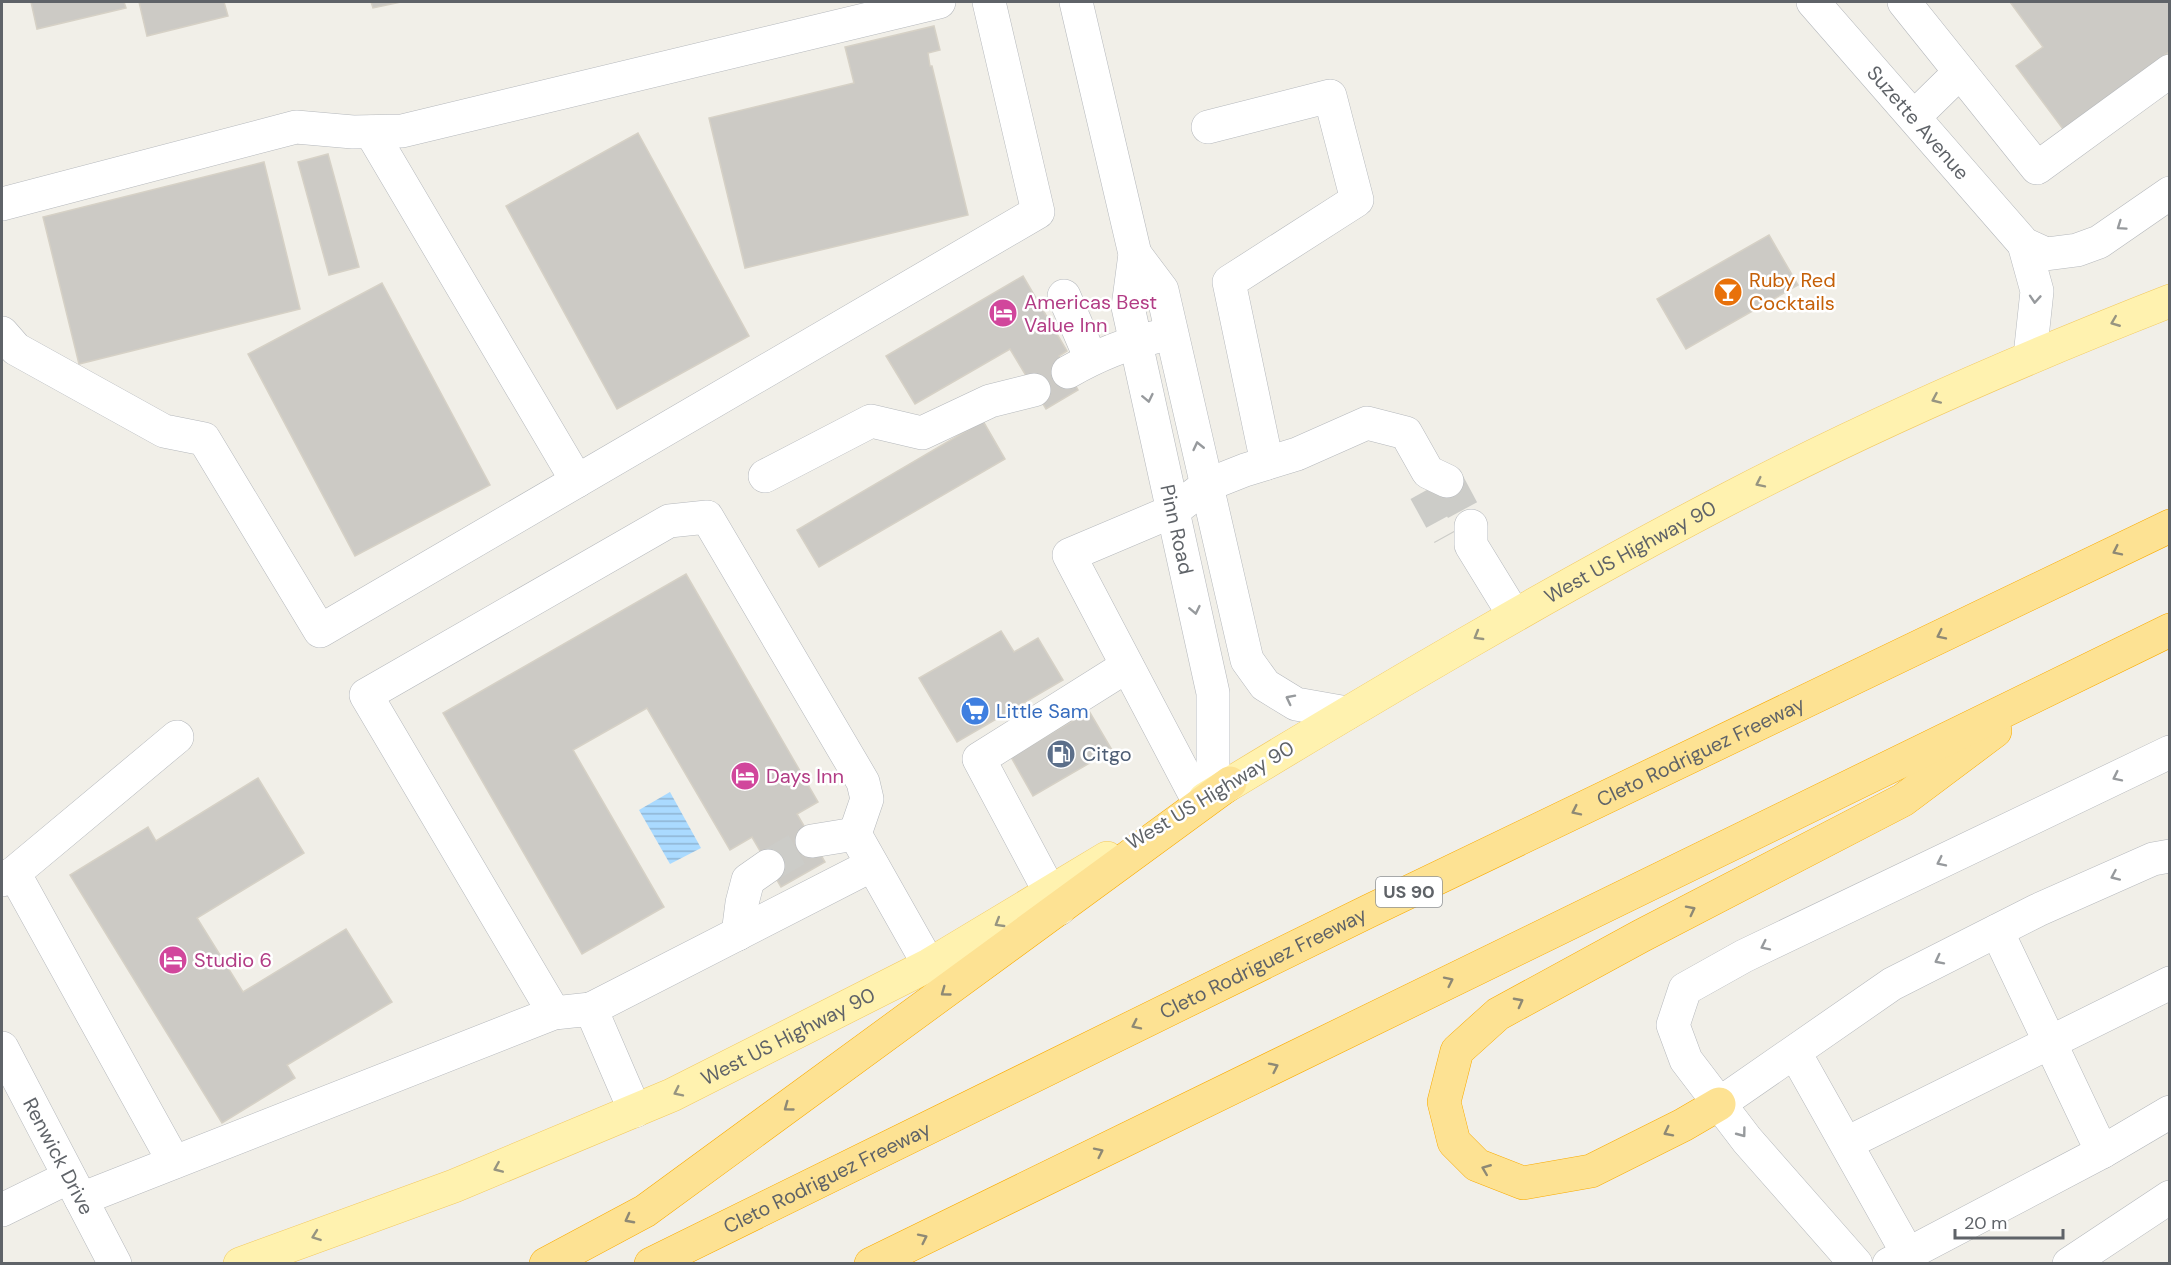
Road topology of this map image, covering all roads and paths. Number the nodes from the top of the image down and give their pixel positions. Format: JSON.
{"nodes":[{"id":1,"x":939,"y":2,"type":"edge"},
{"id":2,"x":989,"y":2,"type":"edge"},
{"id":3,"x":1076,"y":2,"type":"edge"},
{"id":4,"x":1814,"y":2,"type":"edge"},
{"id":5,"x":1904,"y":2,"type":"edge"},
{"id":6,"x":2169,"y":71,"type":"edge"},
{"id":7,"x":1960,"y":72,"type":"junction"},
{"id":8,"x":1914,"y":117,"type":"junction"},
{"id":9,"x":1208,"y":127,"type":"dead end"},
{"id":10,"x":371,"y":132,"type":"junction"},
{"id":11,"x":2169,"y":193,"type":"edge"},
{"id":12,"x":2,"y":204,"type":"edge"},
{"id":13,"x":2024,"y":244,"type":"junction"},
{"id":14,"x":1135,"y":254,"type":"junction"},
{"id":15,"x":1064,"y":296,"type":"dead end"},
{"id":16,"x":2169,"y":301,"type":"edge"},
{"id":17,"x":2,"y":333,"type":"edge"},
{"id":18,"x":1172,"y":333,"type":"junction"},
{"id":19,"x":1136,"y":341,"type":"junction"},
{"id":20,"x":2030,"y":356,"type":"junction"},
{"id":21,"x":1034,"y":390,"type":"dead end"},
{"id":22,"x":1268,"y":463,"type":"junction"},
{"id":23,"x":765,"y":476,"type":"dead end"},
{"id":24,"x":577,"y":481,"type":"junction"},
{"id":25,"x":1433,"y":481,"type":"tunnel mouth"},
{"id":26,"x":1207,"y":485,"type":"junction"},
{"id":27,"x":1173,"y":511,"type":"junction"},
{"id":28,"x":2169,"y":526,"type":"edge"},
{"id":29,"x":1464,"y":536,"type":"tunnel mouth"},
{"id":30,"x":1514,"y":615,"type":"junction"},
{"id":31,"x":2169,"y":630,"type":"edge"},
{"id":32,"x":1127,"y":666,"type":"junction"},
{"id":33,"x":2058,"y":684,"type":"junction"},
{"id":34,"x":1347,"y":713,"type":"junction"},
{"id":35,"x":177,"y":737,"type":"dead end"},
{"id":36,"x":2169,"y":752,"type":"edge"},
{"id":37,"x":1230,"y":783,"type":"junction"},
{"id":38,"x":1199,"y":802,"type":"junction"},
{"id":39,"x":855,"y":834,"type":"junction"},
{"id":40,"x":812,"y":841,"type":"tunnel mouth"},
{"id":41,"x":2169,"y":856,"type":"edge"},
{"id":42,"x":873,"y":865,"type":"junction"},
{"id":43,"x":768,"y":866,"type":"tunnel mouth"},
{"id":44,"x":8,"y":877,"type":"edge"},
{"id":45,"x":1054,"y":901,"type":"junction"},
{"id":46,"x":1997,"y":931,"type":"junction"},
{"id":47,"x":738,"y":934,"type":"junction"},
{"id":48,"x":929,"y":965,"type":"junction"},
{"id":49,"x":2169,"y":983,"type":"edge"},
{"id":50,"x":591,"y":1009,"type":"junction"},
{"id":51,"x":554,"y":1013,"type":"junction"},
{"id":52,"x":2050,"y":1043,"type":"junction"},
{"id":53,"x":2,"y":1048,"type":"edge"},
{"id":54,"x":1794,"y":1053,"type":"junction"},
{"id":55,"x":1719,"y":1104,"type":"junction"},
{"id":56,"x":635,"y":1111,"type":"junction"},
{"id":57,"x":2169,"y":1112,"type":"edge"},
{"id":58,"x":1847,"y":1143,"type":"junction"},
{"id":59,"x":2102,"y":1152,"type":"junction"},
{"id":60,"x":174,"y":1162,"type":"junction"},
{"id":61,"x":75,"y":1188,"type":"junction"},
{"id":62,"x":2169,"y":1197,"type":"edge"},
{"id":63,"x":2,"y":1210,"type":"edge"},
{"id":64,"x":1899,"y":1259,"type":"edge"},
{"id":65,"x":115,"y":1263,"type":"edge"},
{"id":66,"x":240,"y":1263,"type":"edge"},
{"id":67,"x":546,"y":1263,"type":"edge"},
{"id":68,"x":651,"y":1263,"type":"edge"},
{"id":69,"x":871,"y":1263,"type":"edge"},
{"id":70,"x":1856,"y":1263,"type":"edge"},
{"id":71,"x":2069,"y":1263,"type":"edge"}],
"edges":[{"from":1,"to":10,"type":"street"},
{"from":2,"to":24,"type":"street"},
{"from":3,"to":14,"type":"street","name":"Pinn Road"},
{"from":4,"to":8,"type":"street","name":"Suzette Avenue"},
{"from":5,"to":7,"type":"street"},
{"from":6,"to":7,"type":"street"},
{"from":7,"to":8,"type":"street"},
{"from":8,"to":13,"type":"street","name":"Suzette Avenue"},
{"from":9,"to":22,"type":"street"},
{"from":10,"to":12,"type":"street"},
{"from":10,"to":24,"type":"street"},
{"from":11,"to":13,"type":"street","one_way":true},
{"from":13,"to":20,"type":"street","name":"Suzette Avenue","one_way":true},
{"from":14,"to":18,"type":"street","name":"Pinn Road"},
{"from":14,"to":19,"type":"street","name":"Pinn Road"},
{"from":15,"to":19,"type":"street"},
{"from":16,"to":20,"type":"main road","name":"West US Highway 90","one_way":true},
{"from":17,"to":24,"type":"street"},
{"from":18,"to":19,"type":"street"},
{"from":26,"to":18,"type":"street","name":"Pinn Road","one_way":true},
{"from":19,"to":27,"type":"street","name":"Pinn Road","one_way":true},
{"from":20,"to":30,"type":"main road","name":"West US Highway 90","one_way":true},
{"from":21,"to":23,"type":"street"},
{"from":22,"to":25,"type":"street"},
{"from":22,"to":26,"type":"street"},
{"from":26,"to":27,"type":"street"},
{"from":34,"to":26,"type":"street","name":"Pinn Road","one_way":true},
{"from":27,"to":32,"type":"street"},
{"from":27,"to":38,"type":"street","name":"Pinn Road","one_way":true},
{"from":28,"to":68,"type":"highway","name":"Cleto Rodriguez Freeway","number":"US 90","one_way":true},
{"from":29,"to":30,"type":"street"},
{"from":30,"to":34,"type":"main road","name":"West US Highway 90","one_way":true},
{"from":31,"to":33,"type":"highway"},
{"from":32,"to":38,"type":"street"},
{"from":32,"to":45,"type":"street"},
{"from":55,"to":33,"type":"highway","one_way":true},
{"from":69,"to":33,"type":"highway","one_way":true},
{"from":34,"to":37,"type":"main road","name":"West US Highway 90"},
{"from":35,"to":44,"type":"street"},
{"from":36,"to":55,"type":"street","one_way":true},
{"from":37,"to":38,"type":"main road","name":"West US Highway 90"},
{"from":37,"to":45,"type":"highway"},
{"from":38,"to":45,"type":"main road","name":"West US Highway 90"},
{"from":39,"to":40,"type":"street"},
{"from":39,"to":42,"type":"street"},
{"from":39,"to":51,"type":"street"},
{"from":41,"to":46,"type":"street","one_way":true},
{"from":42,"to":47,"type":"street"},
{"from":42,"to":48,"type":"street"},
{"from":43,"to":47,"type":"street"},
{"from":44,"to":60,"type":"street"},
{"from":45,"to":48,"type":"main road","name":"West US Highway 90","one_way":true},
{"from":45,"to":67,"type":"highway","one_way":true},
{"from":46,"to":52,"type":"street"},
{"from":46,"to":54,"type":"street","one_way":true},
{"from":47,"to":50,"type":"street"},
{"from":48,"to":56,"type":"main road","name":"West US Highway 90","one_way":true},
{"from":49,"to":52,"type":"street"},
{"from":50,"to":51,"type":"street"},
{"from":50,"to":56,"type":"street"},
{"from":51,"to":60,"type":"street"},
{"from":52,"to":58,"type":"street"},
{"from":52,"to":59,"type":"street"},
{"from":53,"to":61,"type":"street","name":"Renwick Drive"},
{"from":54,"to":55,"type":"street"},
{"from":54,"to":58,"type":"street"},
{"from":55,"to":70,"type":"street","one_way":true},
{"from":56,"to":66,"type":"main road","name":"West US Highway 90","one_way":true},
{"from":57,"to":59,"type":"street"},
{"from":58,"to":64,"type":"street"},
{"from":59,"to":64,"type":"street"},
{"from":60,"to":61,"type":"street"},
{"from":61,"to":63,"type":"street"},
{"from":61,"to":65,"type":"street","name":"Renwick Drive"},
{"from":62,"to":71,"type":"street"}]}
